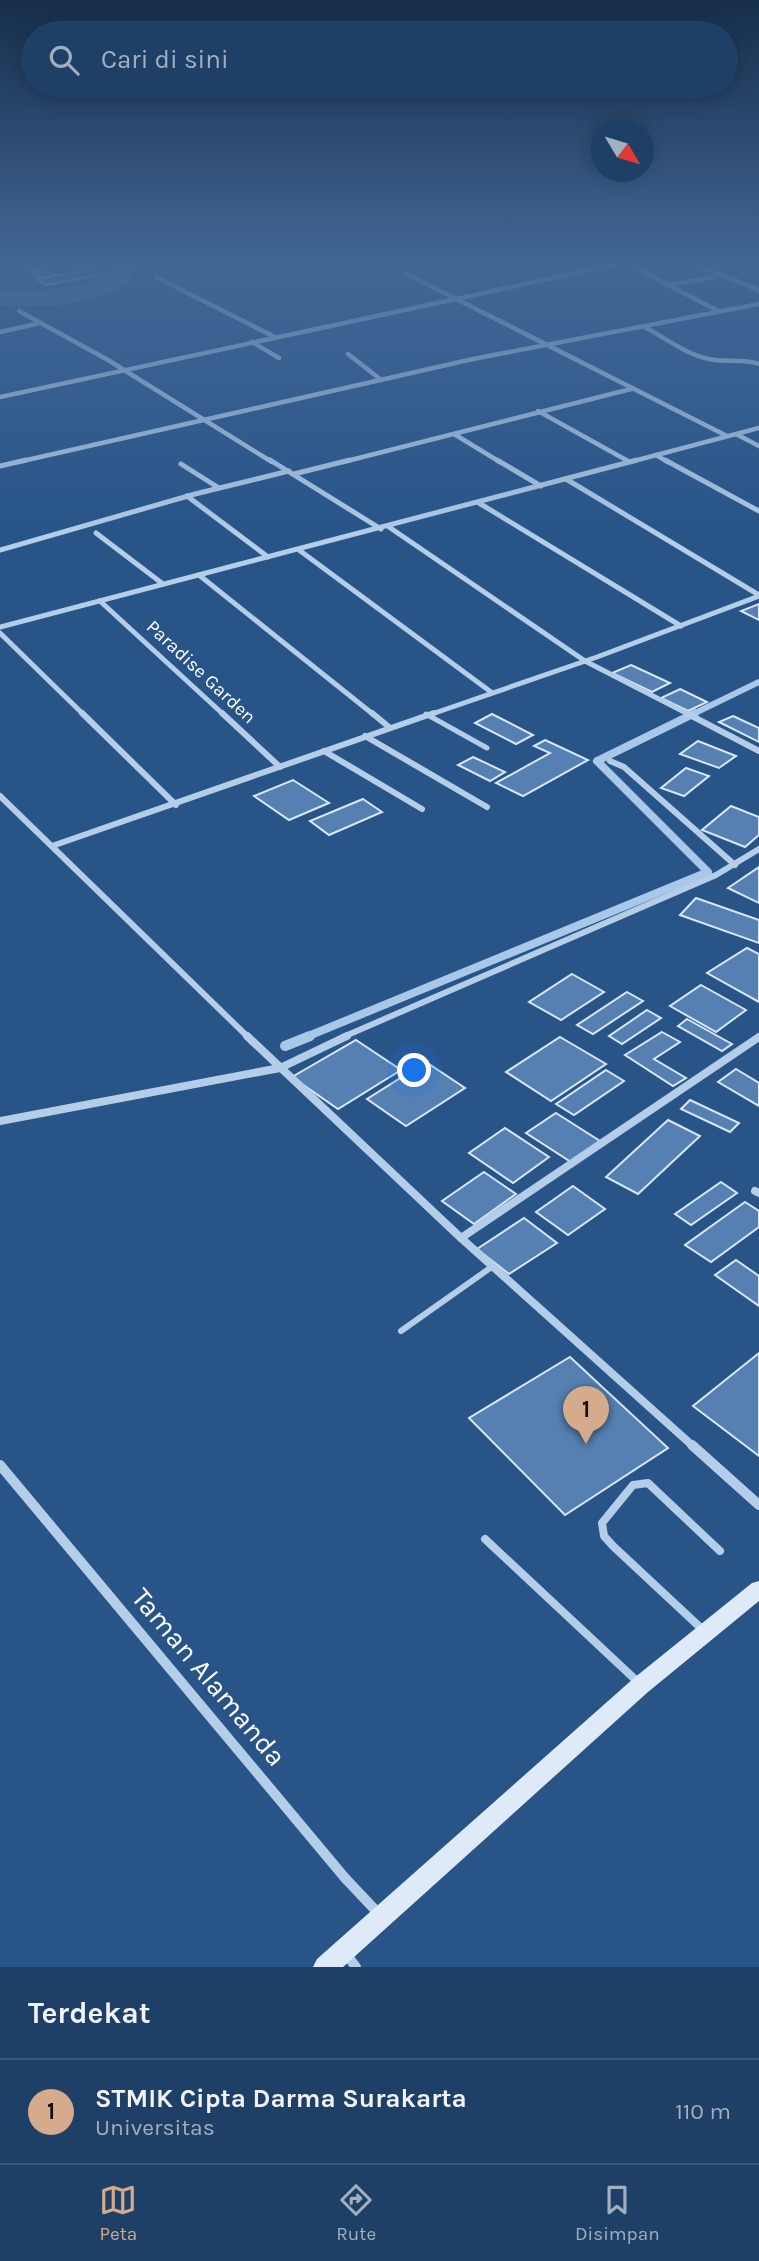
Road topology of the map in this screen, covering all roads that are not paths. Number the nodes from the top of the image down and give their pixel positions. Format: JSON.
{"nodes":[{"id":1,"x":96,"y":354,"type":"edge"},
{"id":2,"x":193,"y":354,"type":"edge"},
{"id":3,"x":272,"y":354,"type":"edge"},
{"id":4,"x":499,"y":354,"type":"edge"},
{"id":5,"x":564,"y":354,"type":"edge"},
{"id":6,"x":696,"y":354,"type":"edge"},
{"id":7,"x":348,"y":355,"type":"dead end"},
{"id":8,"x":279,"y":358,"type":"dead end"},
{"id":9,"x":759,"y":364,"type":"edge"},
{"id":10,"x":123,"y":369,"type":"junction"},
{"id":11,"x":380,"y":379,"type":"junction"},
{"id":12,"x":631,"y":389,"type":"junction"},
{"id":13,"x":0,"y":397,"type":"edge"},
{"id":14,"x":538,"y":411,"type":"junction"},
{"id":15,"x":203,"y":419,"type":"junction"},
{"id":16,"x":759,"y":428,"type":"edge"},
{"id":17,"x":454,"y":434,"type":"junction"},
{"id":18,"x":736,"y":434,"type":"junction"},
{"id":19,"x":728,"y":436,"type":"junction"},
{"id":20,"x":759,"y":446,"type":"edge"},
{"id":21,"x":656,"y":455,"type":"junction"},
{"id":22,"x":629,"y":462,"type":"junction"},
{"id":23,"x":181,"y":464,"type":"dead end"},
{"id":24,"x":0,"y":466,"type":"edge"},
{"id":25,"x":291,"y":472,"type":"junction"},
{"id":26,"x":566,"y":479,"type":"junction"},
{"id":27,"x":541,"y":486,"type":"junction"},
{"id":28,"x":219,"y":488,"type":"junction"},
{"id":29,"x":187,"y":496,"type":"junction"},
{"id":30,"x":479,"y":503,"type":"junction"},
{"id":31,"x":759,"y":512,"type":"edge"},
{"id":32,"x":389,"y":527,"type":"junction"},
{"id":33,"x":381,"y":529,"type":"junction"},
{"id":34,"x":96,"y":533,"type":"dead end"},
{"id":35,"x":0,"y":550,"type":"edge"},
{"id":36,"x":299,"y":550,"type":"junction"},
{"id":37,"x":268,"y":558,"type":"junction"},
{"id":38,"x":200,"y":575,"type":"junction"},
{"id":39,"x":163,"y":584,"type":"junction"},
{"id":40,"x":759,"y":595,"type":"edge"},
{"id":41,"x":100,"y":601,"type":"junction"},
{"id":42,"x":681,"y":626,"type":"junction"},
{"id":43,"x":0,"y":627,"type":"edge"},
{"id":44,"x":0,"y":634,"type":"edge"},
{"id":45,"x":585,"y":661,"type":"junction"},
{"id":46,"x":491,"y":692,"type":"junction"},
{"id":47,"x":426,"y":715,"type":"junction"},
{"id":48,"x":389,"y":727,"type":"junction"},
{"id":49,"x":365,"y":736,"type":"junction"},
{"id":50,"x":487,"y":748,"type":"dead end"},
{"id":51,"x":324,"y":751,"type":"junction"},
{"id":52,"x":759,"y":751,"type":"edge"},
{"id":53,"x":610,"y":761,"type":"dead end"},
{"id":54,"x":280,"y":767,"type":"junction"},
{"id":55,"x":0,"y":796,"type":"edge"},
{"id":56,"x":176,"y":805,"type":"junction"},
{"id":57,"x":487,"y":807,"type":"dead end"},
{"id":58,"x":422,"y":809,"type":"dead end"},
{"id":59,"x":52,"y":846,"type":"junction"},
{"id":60,"x":759,"y":849,"type":"edge"},
{"id":61,"x":735,"y":865,"type":"junction"},
{"id":62,"x":759,"y":1037,"type":"edge"},
{"id":63,"x":280,"y":1068,"type":"junction"},
{"id":64,"x":0,"y":1121,"type":"edge"},
{"id":65,"x":461,"y":1238,"type":"junction"},
{"id":66,"x":493,"y":1266,"type":"junction"},
{"id":67,"x":401,"y":1331,"type":"dead end"},
{"id":68,"x":0,"y":1465,"type":"edge"},
{"id":69,"x":759,"y":1505,"type":"edge"},
{"id":70,"x":485,"y":1539,"type":"dead end"},
{"id":71,"x":720,"y":1551,"type":"dead end"},
{"id":72,"x":759,"y":1589,"type":"edge"},
{"id":73,"x":706,"y":1632,"type":"junction"},
{"id":74,"x":641,"y":1685,"type":"junction"},
{"id":75,"x":382,"y":1917,"type":"junction"},
{"id":76,"x":350,"y":1959,"type":"edge"},
{"id":77,"x":325,"y":1967,"type":"edge"}],
"edges":[{"from":1,"to":10,"type":"street"},
{"from":2,"to":10,"type":"street"},
{"from":3,"to":8,"type":"street"},
{"from":4,"to":11,"type":"street"},
{"from":5,"to":12,"type":"street"},
{"from":6,"to":9,"type":"street"},
{"from":7,"to":11,"type":"street"},
{"from":10,"to":13,"type":"street"},
{"from":10,"to":15,"type":"street"},
{"from":11,"to":15,"type":"street"},
{"from":12,"to":14,"type":"street"},
{"from":12,"to":19,"type":"street"},
{"from":14,"to":17,"type":"street"},
{"from":14,"to":22,"type":"street"},
{"from":15,"to":24,"type":"street"},
{"from":15,"to":25,"type":"street"},
{"from":16,"to":18,"type":"street"},
{"from":17,"to":25,"type":"street"},
{"from":17,"to":27,"type":"street"},
{"from":18,"to":19,"type":"street"},
{"from":18,"to":20,"type":"street"},
{"from":19,"to":21,"type":"street"},
{"from":21,"to":22,"type":"street"},
{"from":21,"to":31,"type":"street"},
{"from":22,"to":26,"type":"street"},
{"from":23,"to":28,"type":"street"},
{"from":25,"to":28,"type":"street"},
{"from":25,"to":33,"type":"street"},
{"from":26,"to":27,"type":"street"},
{"from":26,"to":40,"type":"street"},
{"from":27,"to":30,"type":"street"},
{"from":28,"to":29,"type":"street"},
{"from":29,"to":35,"type":"street"},
{"from":29,"to":37,"type":"street"},
{"from":30,"to":32,"type":"street"},
{"from":30,"to":42,"type":"street"},
{"from":32,"to":33,"type":"street"},
{"from":32,"to":45,"type":"street"},
{"from":33,"to":36,"type":"street"},
{"from":34,"to":39,"type":"street"},
{"from":36,"to":37,"type":"street"},
{"from":36,"to":46,"type":"street"},
{"from":37,"to":38,"type":"street"},
{"from":38,"to":39,"type":"street"},
{"from":38,"to":48,"type":"street"},
{"from":39,"to":41,"type":"street"},
{"from":40,"to":42,"type":"street"},
{"from":41,"to":43,"type":"street"},
{"from":41,"to":54,"type":"street","name":"Paradise Garden"},
{"from":42,"to":45,"type":"street"},
{"from":44,"to":56,"type":"street"},
{"from":45,"to":46,"type":"street"},
{"from":45,"to":52,"type":"street"},
{"from":46,"to":47,"type":"street"},
{"from":47,"to":48,"type":"street"},
{"from":47,"to":50,"type":"lane"},
{"from":48,"to":49,"type":"street"},
{"from":49,"to":51,"type":"street"},
{"from":49,"to":57,"type":"street"},
{"from":51,"to":54,"type":"street"},
{"from":51,"to":58,"type":"street"},
{"from":53,"to":61,"type":"street"},
{"from":54,"to":56,"type":"street"},
{"from":55,"to":59,"type":"street"},
{"from":56,"to":59,"type":"street"},
{"from":59,"to":63,"type":"street"},
{"from":60,"to":61,"type":"street"},
{"from":61,"to":63,"type":"street"},
{"from":62,"to":65,"type":"street"},
{"from":63,"to":64,"type":"street"},
{"from":63,"to":65,"type":"street"},
{"from":65,"to":66,"type":"street"},
{"from":66,"to":67,"type":"lane"},
{"from":66,"to":69,"type":"street"},
{"from":68,"to":75,"type":"street","name":"Taman Alamanda"},
{"from":70,"to":74,"type":"lane"},
{"from":71,"to":73,"type":"lane"},
{"from":72,"to":73,"type":"street"},
{"from":73,"to":74,"type":"street"},
{"from":74,"to":75,"type":"street"},
{"from":75,"to":76,"type":"street"},
{"from":76,"to":77,"type":"street"}]}
